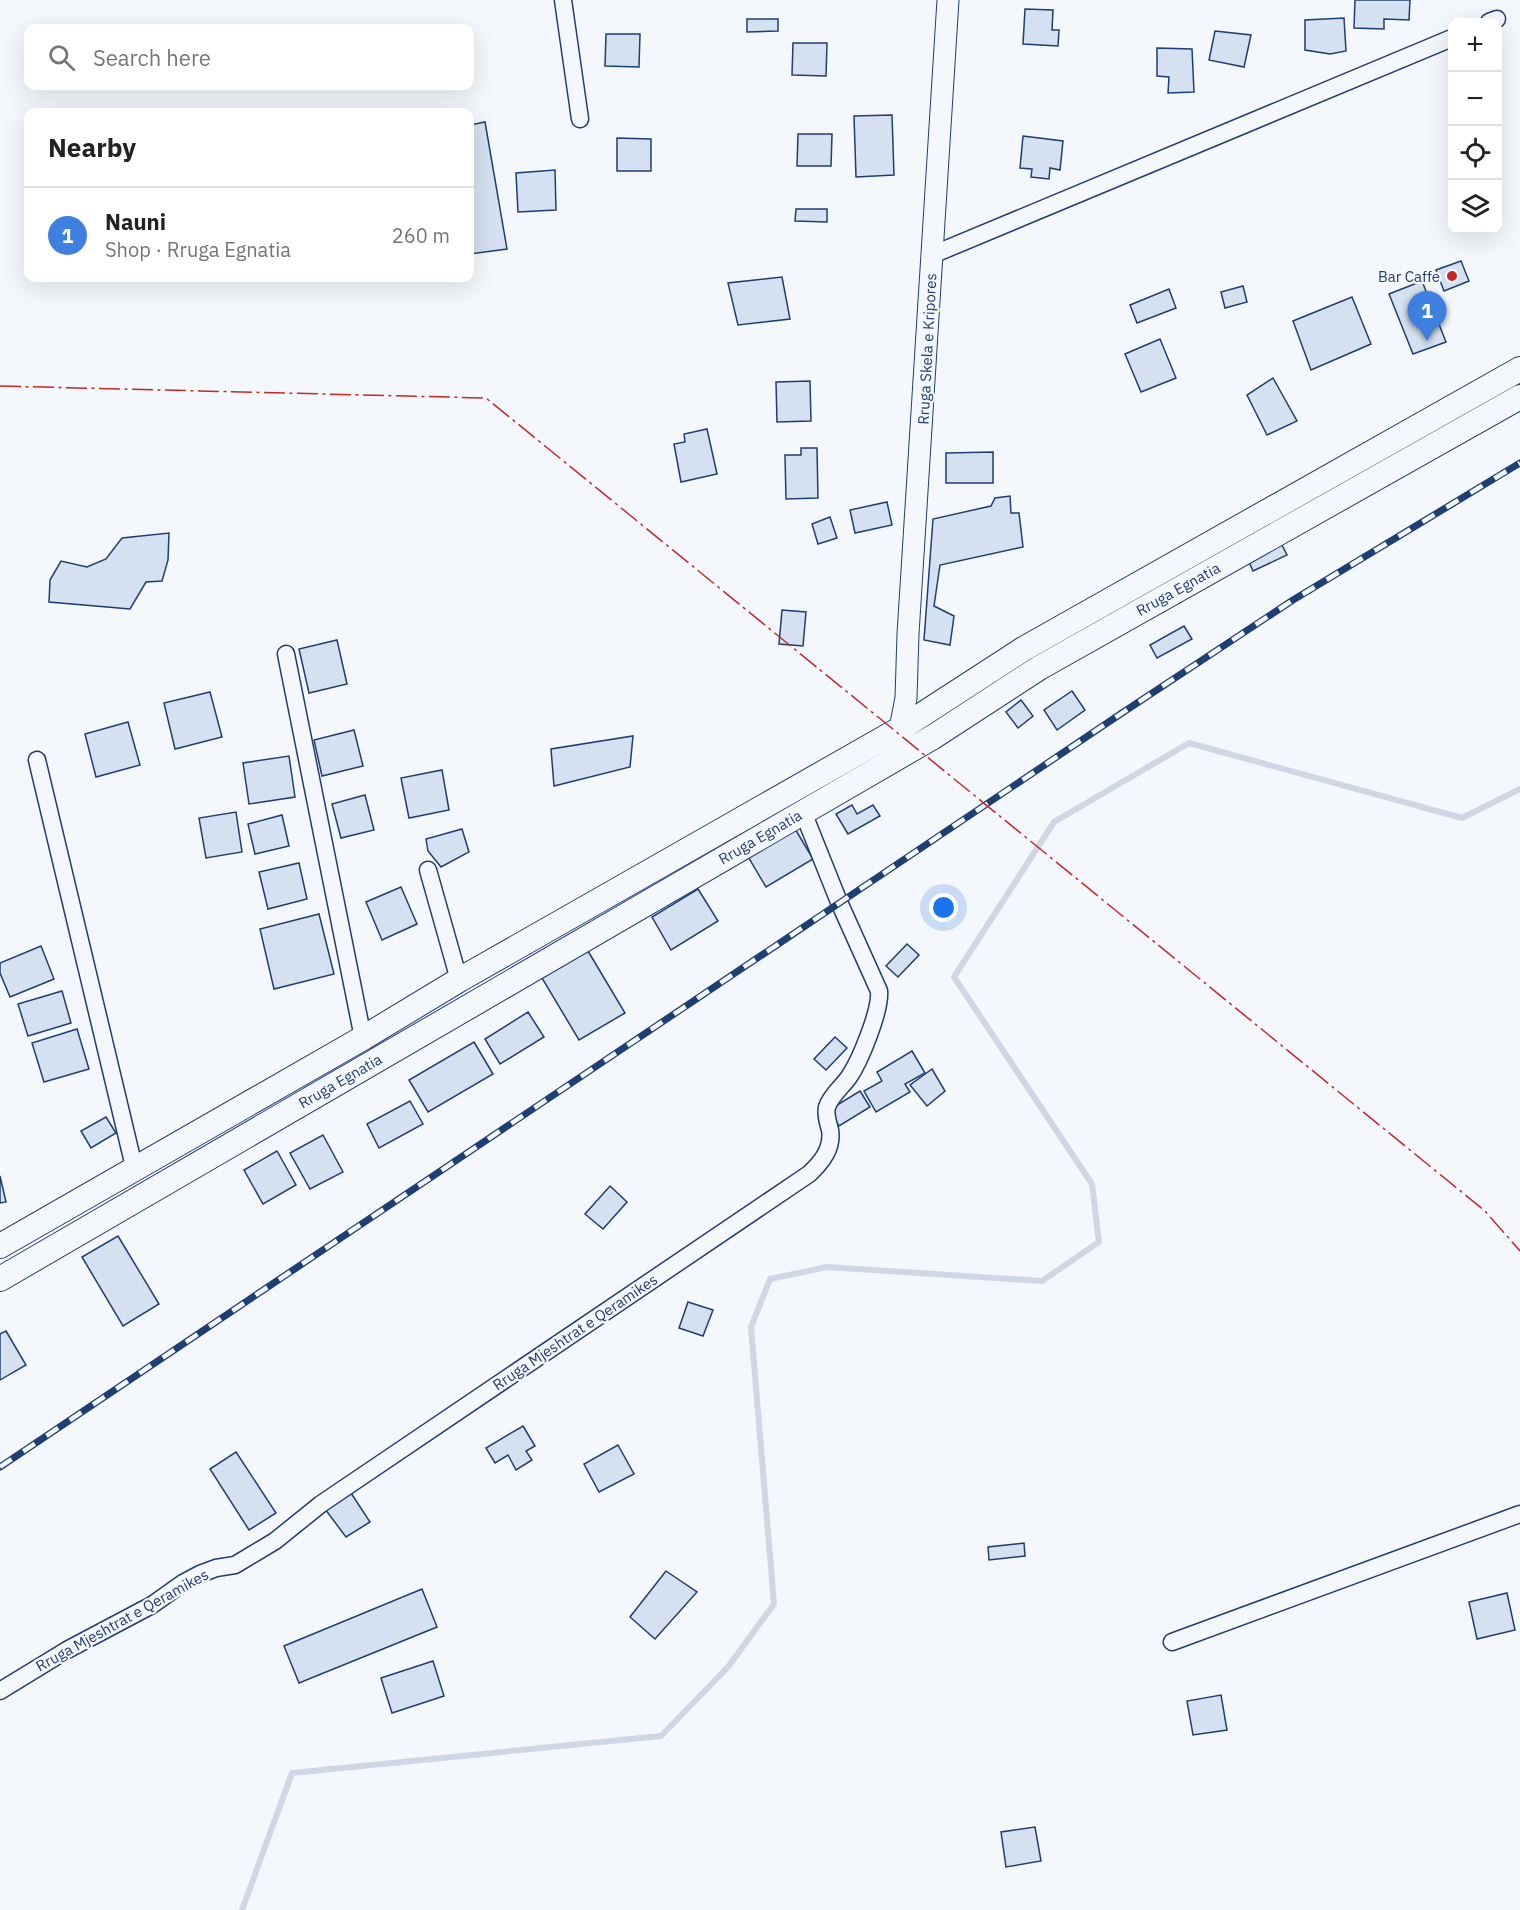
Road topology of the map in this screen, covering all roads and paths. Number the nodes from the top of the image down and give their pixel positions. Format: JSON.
{"nodes":[{"id":1,"x":563,"y":0,"type":"edge"},
{"id":2,"x":948,"y":0,"type":"edge"},
{"id":3,"x":1448,"y":40,"type":"edge"},
{"id":4,"x":580,"y":119,"type":"dead end"},
{"id":5,"x":932,"y":255,"type":"junction"},
{"id":6,"x":1520,"y":369,"type":"edge"},
{"id":7,"x":1520,"y":397,"type":"edge"},
{"id":8,"x":286,"y":654,"type":"dead end"},
{"id":9,"x":914,"y":706,"type":"junction"},
{"id":10,"x":933,"y":736,"type":"junction"},
{"id":11,"x":905,"y":739,"type":"junction"},
{"id":12,"x":37,"y":760,"type":"dead end"},
{"id":13,"x":803,"y":812,"type":"junction"},
{"id":14,"x":428,"y":870,"type":"dead end"},
{"id":15,"x":459,"y":980,"type":"junction"},
{"id":16,"x":363,"y":1038,"type":"junction"},
{"id":17,"x":135,"y":1171,"type":"junction"},
{"id":18,"x":0,"y":1246,"type":"edge"},
{"id":19,"x":0,"y":1279,"type":"edge"},
{"id":20,"x":1520,"y":1514,"type":"edge"},
{"id":21,"x":1172,"y":1642,"type":"dead end"},
{"id":22,"x":0,"y":1691,"type":"edge"}],
"edges":[{"from":1,"to":4,"type":"street"},
{"from":2,"to":5,"type":"street","name":"Rruga Skela e Kripores"},
{"from":3,"to":5,"type":"street"},
{"from":5,"to":9,"type":"street","name":"Rruga Skela e Kripores"},
{"from":6,"to":9,"type":"main road","name":"Rruga Egnatia"},
{"from":7,"to":10,"type":"main road","name":"Rruga Egnatia"},
{"from":8,"to":16,"type":"street"},
{"from":9,"to":10,"type":"street"},
{"from":9,"to":11,"type":"main road","name":"Rruga Egnatia"},
{"from":10,"to":11,"type":"main road","name":"Rruga Egnatia"},
{"from":11,"to":13,"type":"main road","name":"Rruga Egnatia"},
{"from":11,"to":15,"type":"main road","name":"Rruga Egnatia"},
{"from":12,"to":17,"type":"street"},
{"from":13,"to":19,"type":"main road","name":"Rruga Egnatia"},
{"from":13,"to":22,"type":"street","name":"Rruga Mjeshtrat e Qeramikes"},
{"from":14,"to":15,"type":"street"},
{"from":15,"to":16,"type":"main road","name":"Rruga Egnatia"},
{"from":16,"to":17,"type":"main road","name":"Rruga Egnatia"},
{"from":17,"to":18,"type":"main road","name":"Rruga Egnatia"},
{"from":20,"to":21,"type":"street"}]}
